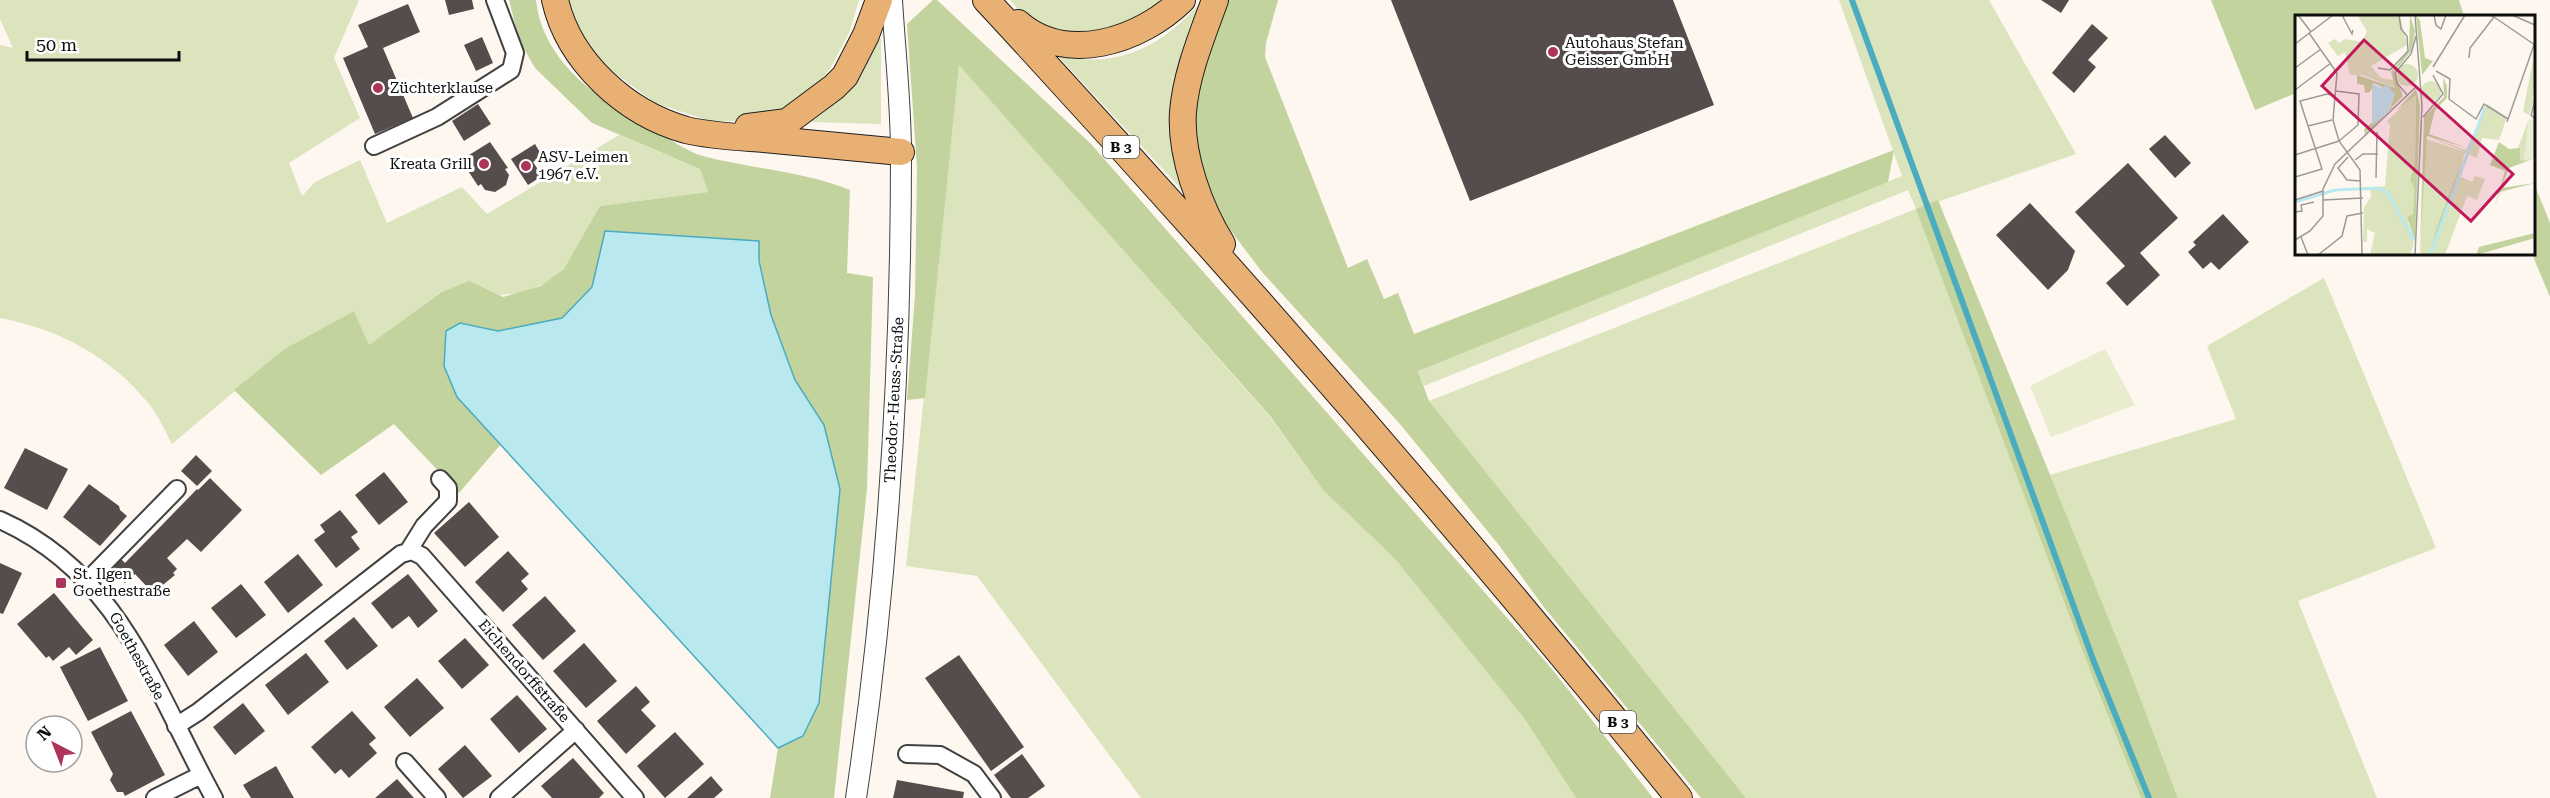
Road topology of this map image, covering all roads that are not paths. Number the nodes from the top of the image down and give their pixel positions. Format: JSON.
{"nodes":[{"id":1,"x":495,"y":0,"type":"edge"},
{"id":2,"x":555,"y":0,"type":"edge"},
{"id":3,"x":879,"y":0,"type":"edge"},
{"id":4,"x":892,"y":0,"type":"edge"},
{"id":5,"x":986,"y":0,"type":"edge"},
{"id":6,"x":991,"y":0,"type":"edge"},
{"id":7,"x":1182,"y":0,"type":"edge"},
{"id":8,"x":1215,"y":0,"type":"edge"},
{"id":9,"x":704,"y":134,"type":"junction"},
{"id":10,"x":374,"y":146,"type":"dead end"},
{"id":11,"x":901,"y":152,"type":"junction"},
{"id":12,"x":1254,"y":295,"type":"junction"},
{"id":13,"x":441,"y":479,"type":"dead end"},
{"id":14,"x":177,"y":489,"type":"dead end"},
{"id":15,"x":0,"y":520,"type":"edge"},
{"id":16,"x":409,"y":550,"type":"junction"},
{"id":17,"x":87,"y":581,"type":"junction"},
{"id":18,"x":176,"y":726,"type":"junction"},
{"id":19,"x":576,"y":730,"type":"junction"},
{"id":20,"x":907,"y":754,"type":"dead end"},
{"id":21,"x":405,"y":762,"type":"dead end"},
{"id":22,"x":201,"y":775,"type":"junction"},
{"id":23,"x":155,"y":798,"type":"edge"},
{"id":24,"x":214,"y":798,"type":"edge"},
{"id":25,"x":437,"y":798,"type":"edge"},
{"id":26,"x":499,"y":798,"type":"edge"},
{"id":27,"x":635,"y":798,"type":"edge"},
{"id":28,"x":856,"y":798,"type":"edge"},
{"id":29,"x":992,"y":798,"type":"edge"},
{"id":30,"x":1679,"y":798,"type":"edge"}],
"edges":[{"from":1,"to":10,"type":"street"},
{"from":2,"to":9,"type":"main road"},
{"from":3,"to":9,"type":"main road"},
{"from":4,"to":11,"type":"street","name":"Theodor-Heuss-Straße"},
{"from":5,"to":12,"type":"main road","number":"B 3"},
{"from":6,"to":7,"type":"main road"},
{"from":8,"to":12,"type":"main road"},
{"from":9,"to":11,"type":"main road"},
{"from":11,"to":28,"type":"street","name":"Theodor-Heuss-Straße"},
{"from":12,"to":30,"type":"main road","number":"B 3"},
{"from":13,"to":16,"type":"street"},
{"from":14,"to":17,"type":"street"},
{"from":15,"to":17,"type":"street","name":"Goethestraße"},
{"from":16,"to":18,"type":"street"},
{"from":16,"to":19,"type":"street","name":"Eichendorffstraße"},
{"from":17,"to":18,"type":"street","name":"Goethestraße"},
{"from":18,"to":22,"type":"street","name":"Goethestraße"},
{"from":19,"to":26,"type":"street"},
{"from":19,"to":27,"type":"street","name":"Eichendorffstraße"},
{"from":20,"to":29,"type":"street"},
{"from":21,"to":25,"type":"street"},
{"from":22,"to":23,"type":"street"},
{"from":22,"to":24,"type":"street","name":"Goethestraße"}]}
